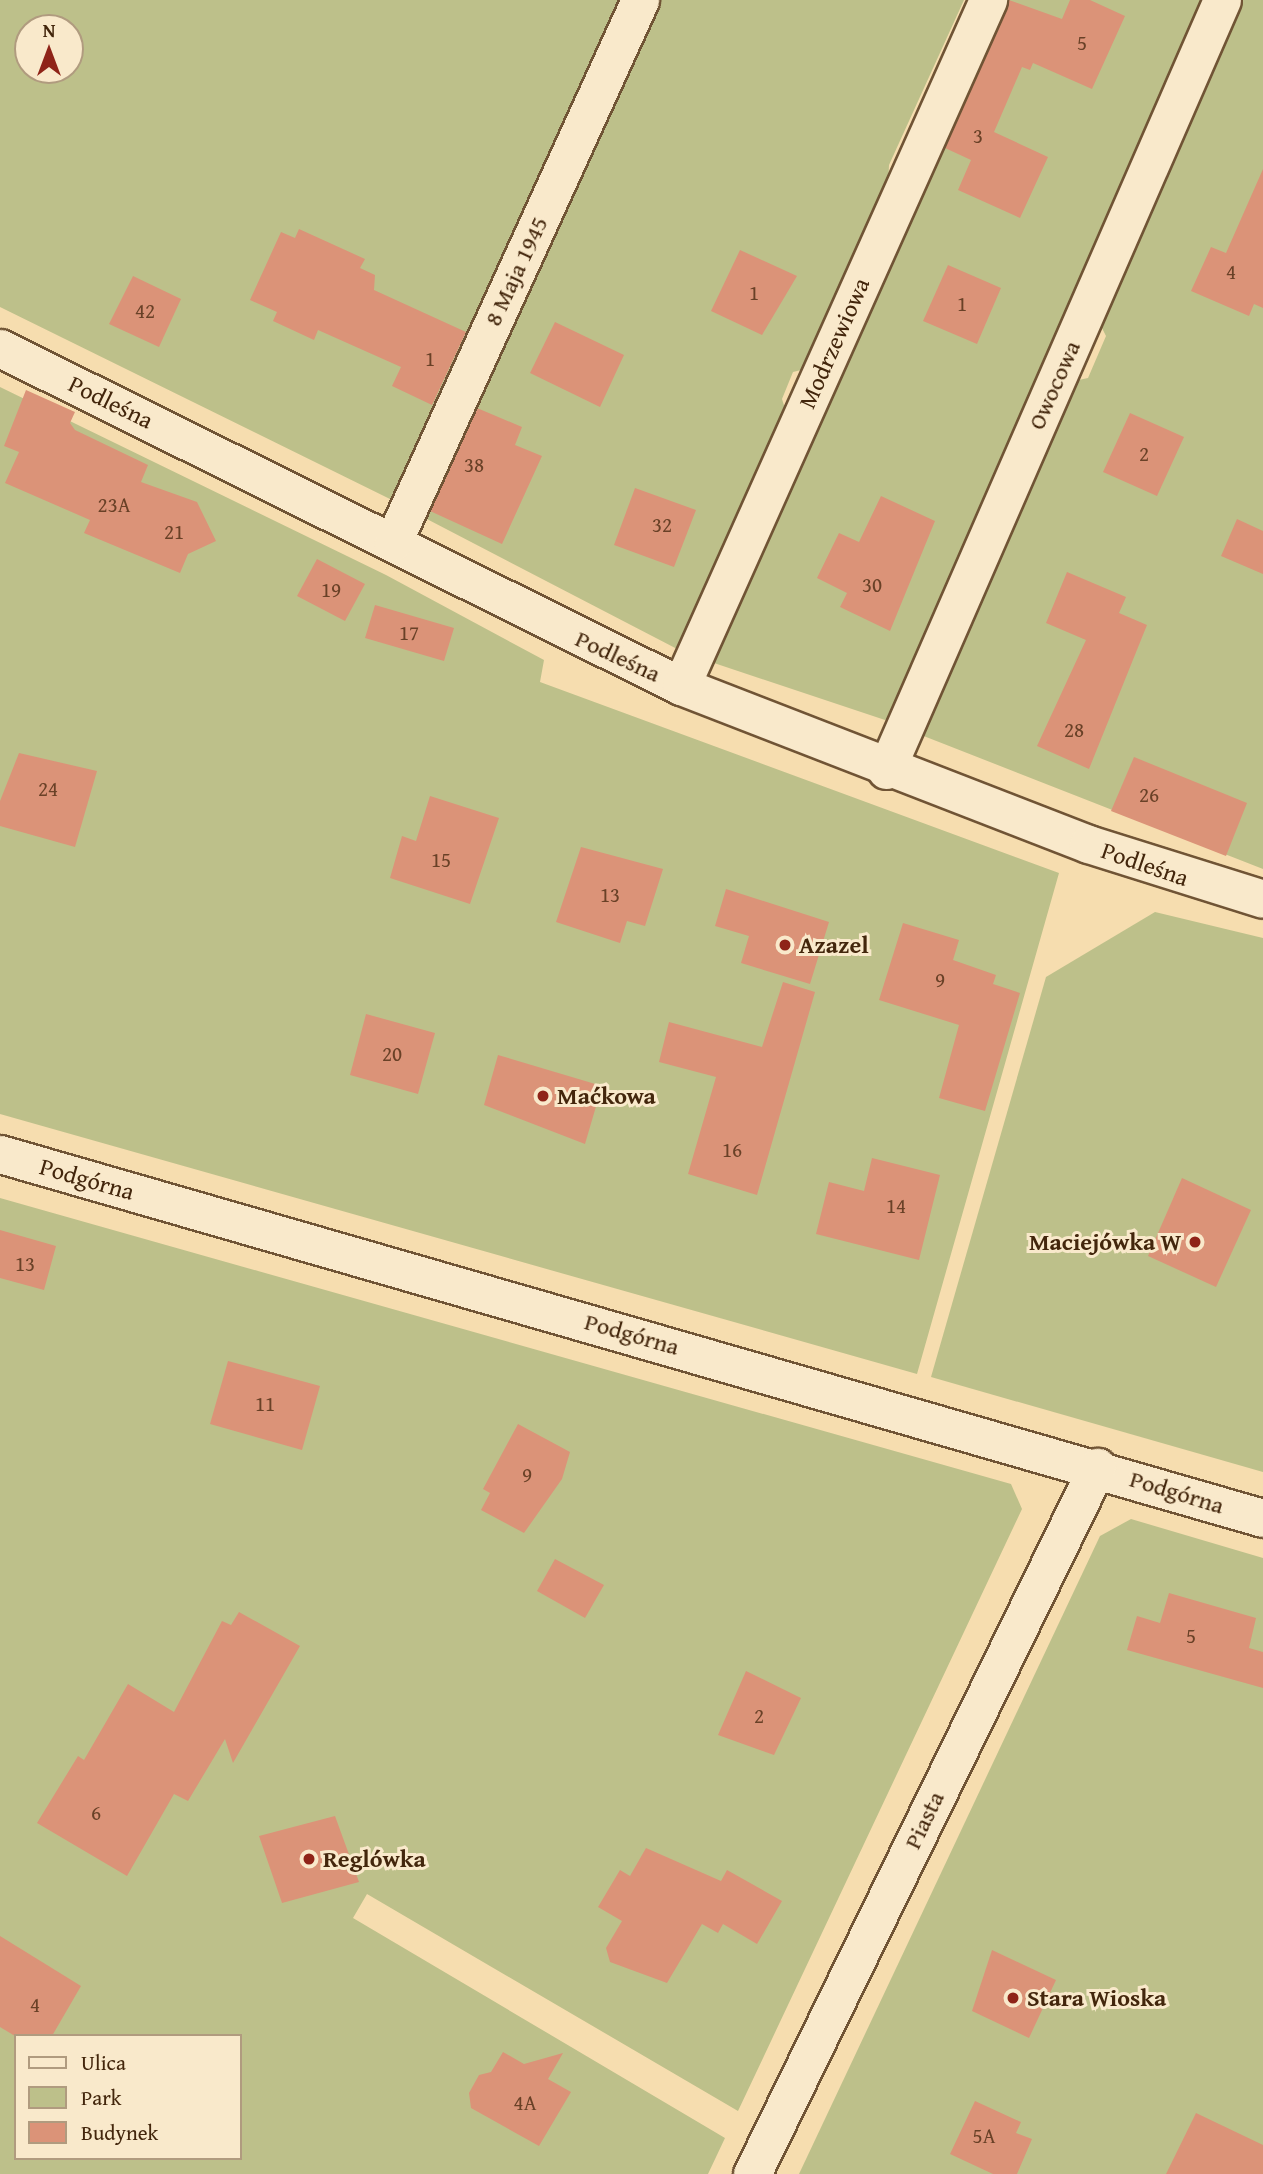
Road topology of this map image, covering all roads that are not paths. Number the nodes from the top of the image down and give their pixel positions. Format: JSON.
{"nodes":[{"id":1,"x":640,"y":0,"type":"edge"},
{"id":2,"x":988,"y":0,"type":"edge"},
{"id":3,"x":1222,"y":0,"type":"edge"},
{"id":4,"x":0,"y":348,"type":"edge"},
{"id":5,"x":393,"y":542,"type":"junction"},
{"id":6,"x":681,"y":686,"type":"junction"},
{"id":7,"x":886,"y":770,"type":"junction"},
{"id":8,"x":1263,"y":899,"type":"edge"},
{"id":9,"x":0,"y":1154,"type":"edge"},
{"id":10,"x":1097,"y":1467,"type":"junction"},
{"id":11,"x":1263,"y":1518,"type":"edge"},
{"id":12,"x":752,"y":2174,"type":"edge"}],
"edges":[{"from":1,"to":5,"type":"street","name":"8 Maja 1945"},
{"from":2,"to":6,"type":"street","name":"Modrzewiowa"},
{"from":3,"to":7,"type":"street","name":"Owocowa"},
{"from":4,"to":5,"type":"street","name":"Podleśna"},
{"from":5,"to":6,"type":"street","name":"Podleśna"},
{"from":6,"to":7,"type":"street","name":"Podleśna"},
{"from":7,"to":8,"type":"street","name":"Podleśna"},
{"from":9,"to":10,"type":"street","name":"Podgórna"},
{"from":10,"to":11,"type":"street","name":"Podgórna"},
{"from":10,"to":12,"type":"street","name":"Piasta"}]}
